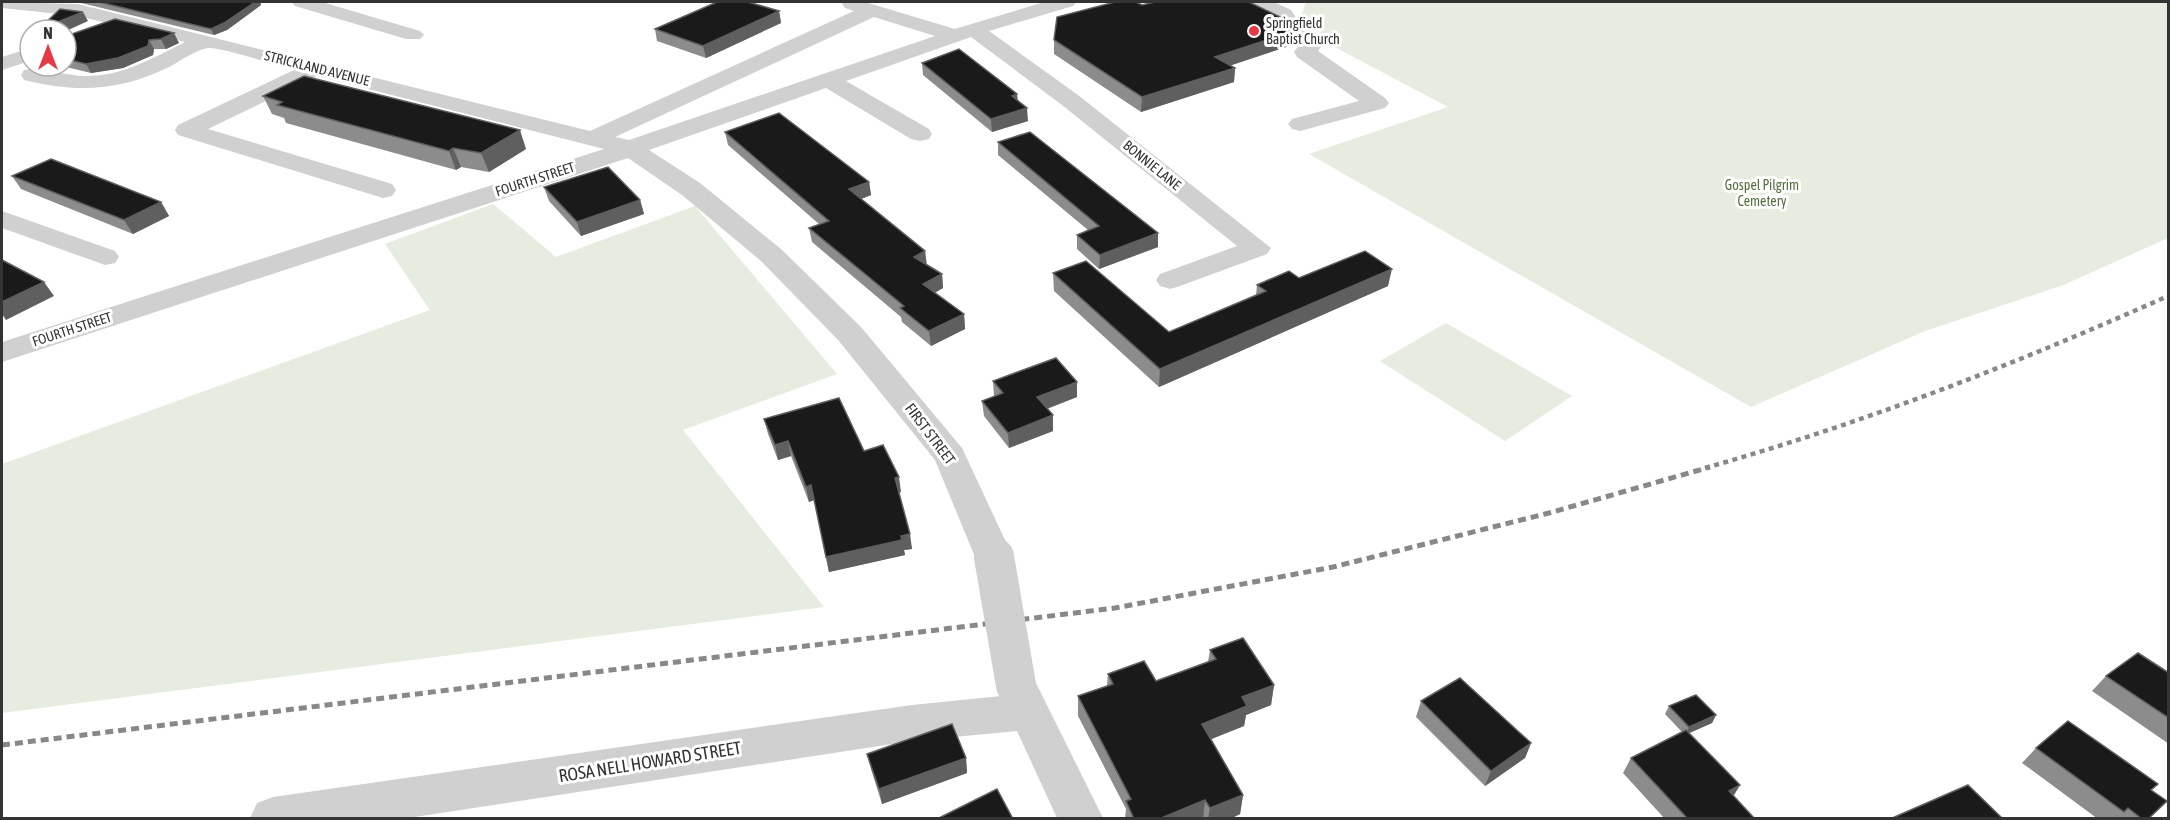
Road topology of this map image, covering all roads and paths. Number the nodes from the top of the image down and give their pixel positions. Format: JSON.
{"nodes":[{"id":1,"x":2,"y":2,"type":"edge"},
{"id":2,"x":302,"y":2,"type":"edge"},
{"id":3,"x":844,"y":2,"type":"edge"},
{"id":4,"x":1066,"y":2,"type":"edge"},
{"id":5,"x":1259,"y":2,"type":"edge"},
{"id":6,"x":873,"y":10,"type":"junction"},
{"id":7,"x":118,"y":19,"type":"junction"},
{"id":8,"x":963,"y":26,"type":"junction"},
{"id":9,"x":82,"y":34,"type":"edge"},
{"id":10,"x":413,"y":35,"type":"dead end"},
{"id":11,"x":206,"y":41,"type":"junction"},
{"id":12,"x":2,"y":64,"type":"edge"},
{"id":13,"x":18,"y":64,"type":"edge"},
{"id":14,"x":315,"y":68,"type":"junction"},
{"id":15,"x":50,"y":78,"type":"edge"},
{"id":16,"x":826,"y":79,"type":"junction"},
{"id":17,"x":1300,"y":124,"type":"dead end"},
{"id":18,"x":920,"y":135,"type":"dead end"},
{"id":19,"x":593,"y":138,"type":"junction"},
{"id":20,"x":630,"y":148,"type":"junction"},
{"id":21,"x":383,"y":190,"type":"dead end"},
{"id":22,"x":9,"y":228,"type":"edge"},
{"id":23,"x":105,"y":257,"type":"dead end"},
{"id":24,"x":1170,"y":280,"type":"dead end"},
{"id":25,"x":2,"y":352,"type":"edge"},
{"id":26,"x":1022,"y":698,"type":"junction"},
{"id":27,"x":273,"y":819,"type":"edge"},
{"id":28,"x":1080,"y":819,"type":"edge"}],
"edges":[{"from":1,"to":7,"type":"street","name":"STRICKLAND AVENUE"},
{"from":2,"to":10,"type":"street"},
{"from":3,"to":6,"type":"street"},
{"from":4,"to":8,"type":"street","name":"FOURTH STREET"},
{"from":5,"to":17,"type":"street"},
{"from":6,"to":8,"type":"street"},
{"from":6,"to":19,"type":"street"},
{"from":7,"to":9,"type":"street"},
{"from":7,"to":11,"type":"street","name":"STRICKLAND AVENUE"},
{"from":8,"to":16,"type":"street","name":"FOURTH STREET"},
{"from":8,"to":24,"type":"street","name":"BONNIE LANE"},
{"from":11,"to":14,"type":"street","name":"STRICKLAND AVENUE"},
{"from":11,"to":15,"type":"street"},
{"from":12,"to":13,"type":"street"},
{"from":14,"to":19,"type":"street","name":"STRICKLAND AVENUE"},
{"from":14,"to":21,"type":"street"},
{"from":16,"to":18,"type":"street"},
{"from":16,"to":20,"type":"street","name":"FOURTH STREET"},
{"from":19,"to":20,"type":"street","name":"STRICKLAND AVENUE"},
{"from":20,"to":25,"type":"street","name":"FOURTH STREET"},
{"from":20,"to":26,"type":"street","name":"FIRST STREET","bridge":true},
{"from":22,"to":23,"type":"street"},
{"from":26,"to":27,"type":"street","name":"ROSA NELL HOWARD STREET"},
{"from":26,"to":28,"type":"street","name":"FIRST STREET"}]}
